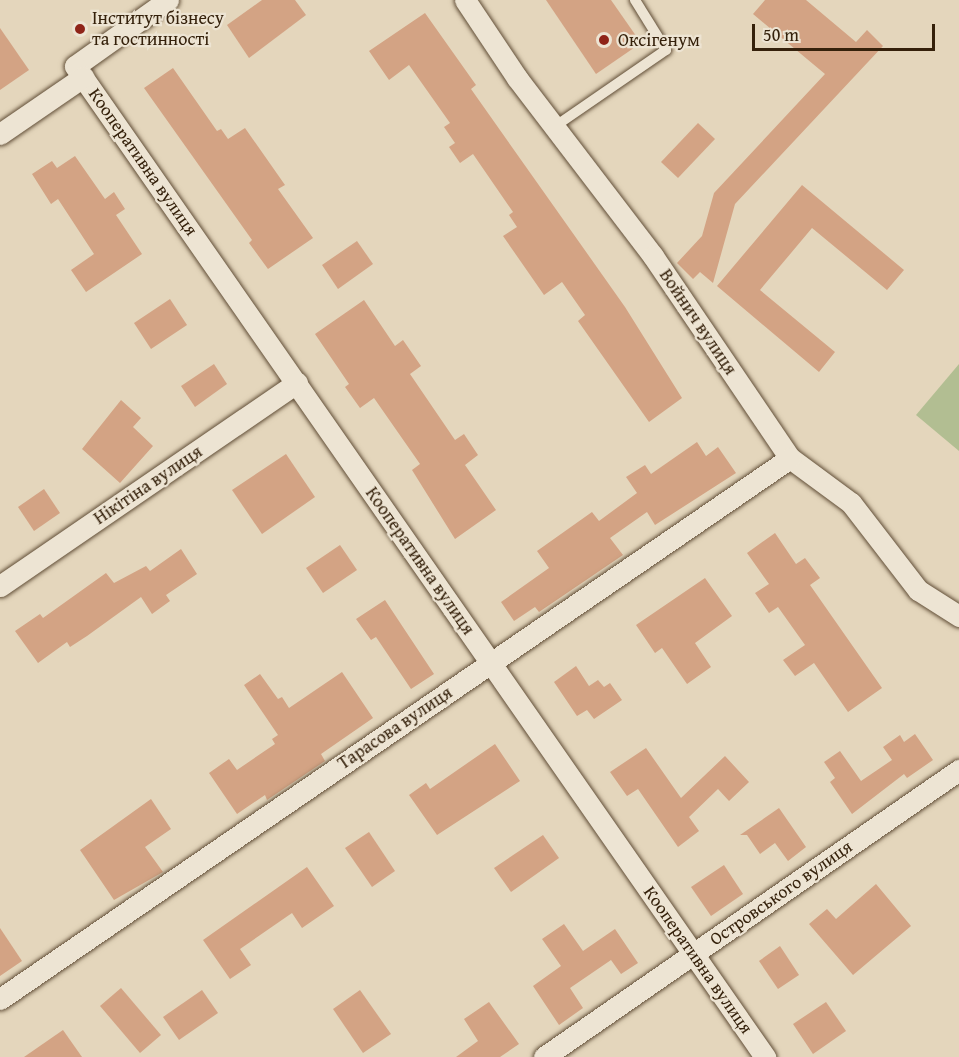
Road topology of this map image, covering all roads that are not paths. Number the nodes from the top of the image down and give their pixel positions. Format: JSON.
{"nodes":[{"id":1,"x":168,"y":0,"type":"edge"},
{"id":2,"x":465,"y":0,"type":"edge"},
{"id":3,"x":635,"y":0,"type":"edge"},
{"id":4,"x":79,"y":71,"type":"junction"},
{"id":5,"x":554,"y":127,"type":"junction"},
{"id":6,"x":0,"y":134,"type":"edge"},
{"id":7,"x":297,"y":383,"type":"junction"},
{"id":8,"x":790,"y":458,"type":"junction"},
{"id":9,"x":0,"y":586,"type":"edge"},
{"id":10,"x":959,"y":616,"type":"edge"},
{"id":11,"x":491,"y":663,"type":"junction"},
{"id":12,"x":959,"y":770,"type":"edge"},
{"id":13,"x":693,"y":954,"type":"junction"},
{"id":14,"x":0,"y":999,"type":"edge"},
{"id":15,"x":544,"y":1057,"type":"edge"},
{"id":16,"x":765,"y":1057,"type":"edge"}],
"edges":[{"from":1,"to":4,"type":"street"},
{"from":2,"to":5,"type":"street","name":"Войнич вулиця"},
{"from":3,"to":5,"type":"lane"},
{"from":4,"to":6,"type":"street"},
{"from":4,"to":7,"type":"street","name":"Кооперативна вулиця"},
{"from":5,"to":8,"type":"street","name":"Войнич вулиця"},
{"from":7,"to":9,"type":"street","name":"Нікітіна вулиця"},
{"from":7,"to":11,"type":"street","name":"Кооперативна вулиця"},
{"from":8,"to":10,"type":"street","name":"Войнич вулиця"},
{"from":8,"to":11,"type":"street","name":"Тарасова вулиця"},
{"from":11,"to":13,"type":"street","name":"Кооперативна вулиця"},
{"from":11,"to":14,"type":"street","name":"Тарасова вулиця"},
{"from":12,"to":13,"type":"street","name":"Островського вулиця"},
{"from":13,"to":15,"type":"street","name":"Островського вулиця"},
{"from":13,"to":16,"type":"street","name":"Кооперативна вулиця"}]}
